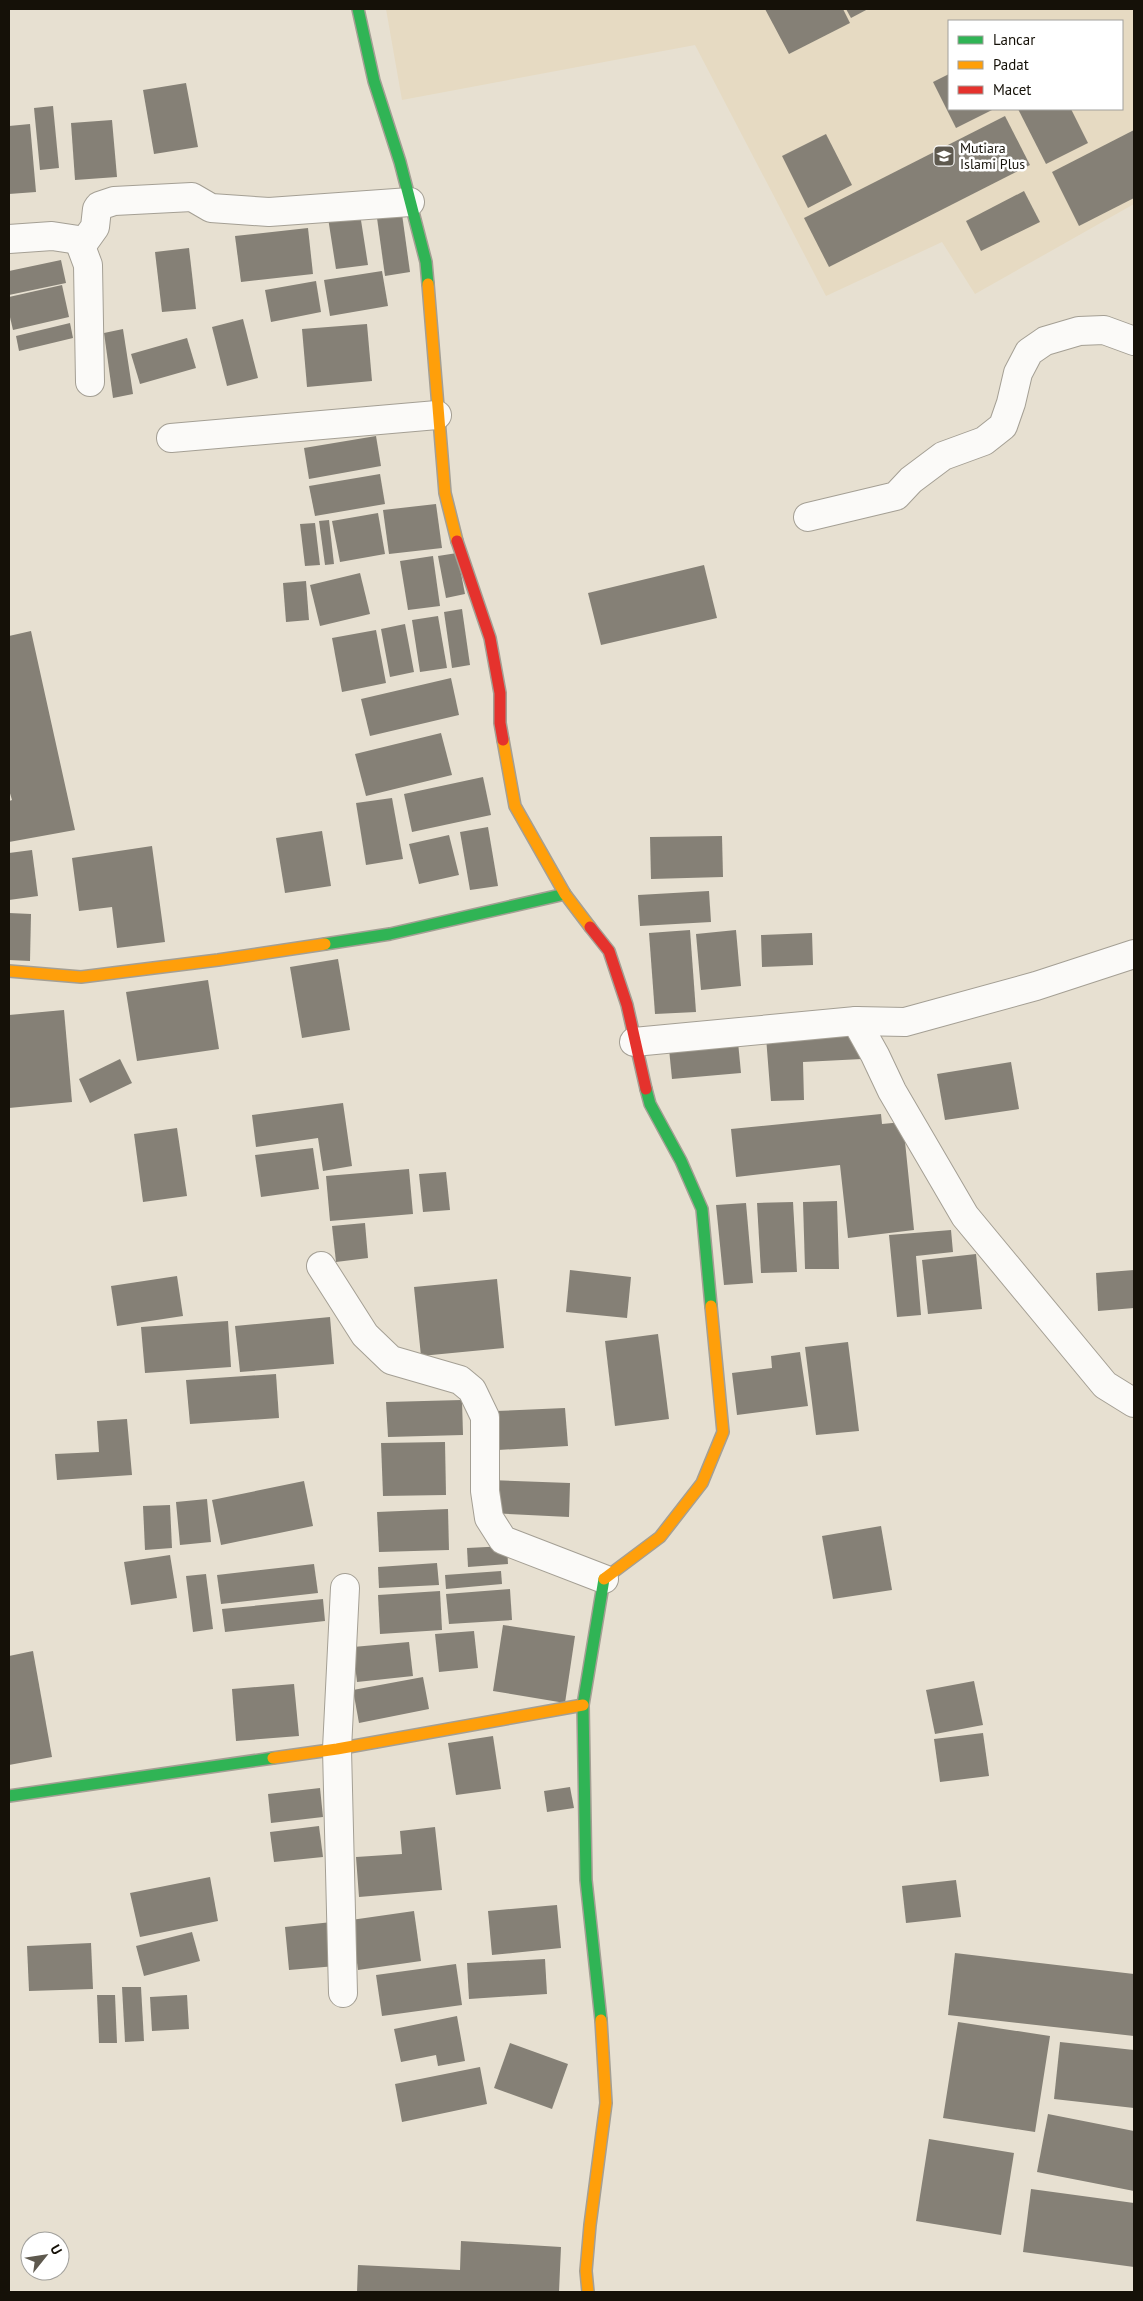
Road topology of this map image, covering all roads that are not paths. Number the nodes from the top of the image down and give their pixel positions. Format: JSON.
{"nodes":[{"id":1,"x":358,"y":9,"type":"edge"},
{"id":2,"x":410,"y":202,"type":"junction"},
{"id":3,"x":9,"y":239,"type":"edge"},
{"id":4,"x":79,"y":241,"type":"junction"},
{"id":5,"x":1134,"y":341,"type":"edge"},
{"id":6,"x":90,"y":382,"type":"dead end"},
{"id":7,"x":437,"y":415,"type":"junction"},
{"id":8,"x":171,"y":438,"type":"dead end"},
{"id":9,"x":808,"y":516,"type":"dead end"},
{"id":10,"x":565,"y":894,"type":"junction"},
{"id":11,"x":1134,"y":954,"type":"edge"},
{"id":12,"x":9,"y":971,"type":"edge"},
{"id":13,"x":856,"y":1021,"type":"junction"},
{"id":14,"x":634,"y":1042,"type":"junction"},
{"id":15,"x":321,"y":1266,"type":"dead end"},
{"id":16,"x":1134,"y":1403,"type":"edge"},
{"id":17,"x":604,"y":1578,"type":"junction"},
{"id":18,"x":345,"y":1588,"type":"dead end"},
{"id":19,"x":584,"y":1705,"type":"junction"},
{"id":20,"x":337,"y":1749,"type":"junction"},
{"id":21,"x":9,"y":1796,"type":"edge"},
{"id":22,"x":343,"y":1993,"type":"dead end"},
{"id":23,"x":588,"y":2292,"type":"edge"}],
"edges":[{"from":1,"to":2,"type":"street"},
{"from":2,"to":4,"type":"street"},
{"from":2,"to":7,"type":"street"},
{"from":3,"to":4,"type":"street"},
{"from":4,"to":6,"type":"street"},
{"from":5,"to":9,"type":"street"},
{"from":7,"to":8,"type":"street"},
{"from":7,"to":10,"type":"street"},
{"from":10,"to":12,"type":"street"},
{"from":10,"to":14,"type":"street"},
{"from":11,"to":13,"type":"street"},
{"from":13,"to":14,"type":"street"},
{"from":13,"to":16,"type":"street"},
{"from":14,"to":17,"type":"street"},
{"from":15,"to":17,"type":"street"},
{"from":17,"to":19,"type":"street"},
{"from":18,"to":20,"type":"street"},
{"from":19,"to":20,"type":"street"},
{"from":19,"to":23,"type":"street"},
{"from":20,"to":21,"type":"street"},
{"from":20,"to":22,"type":"street"}]}
